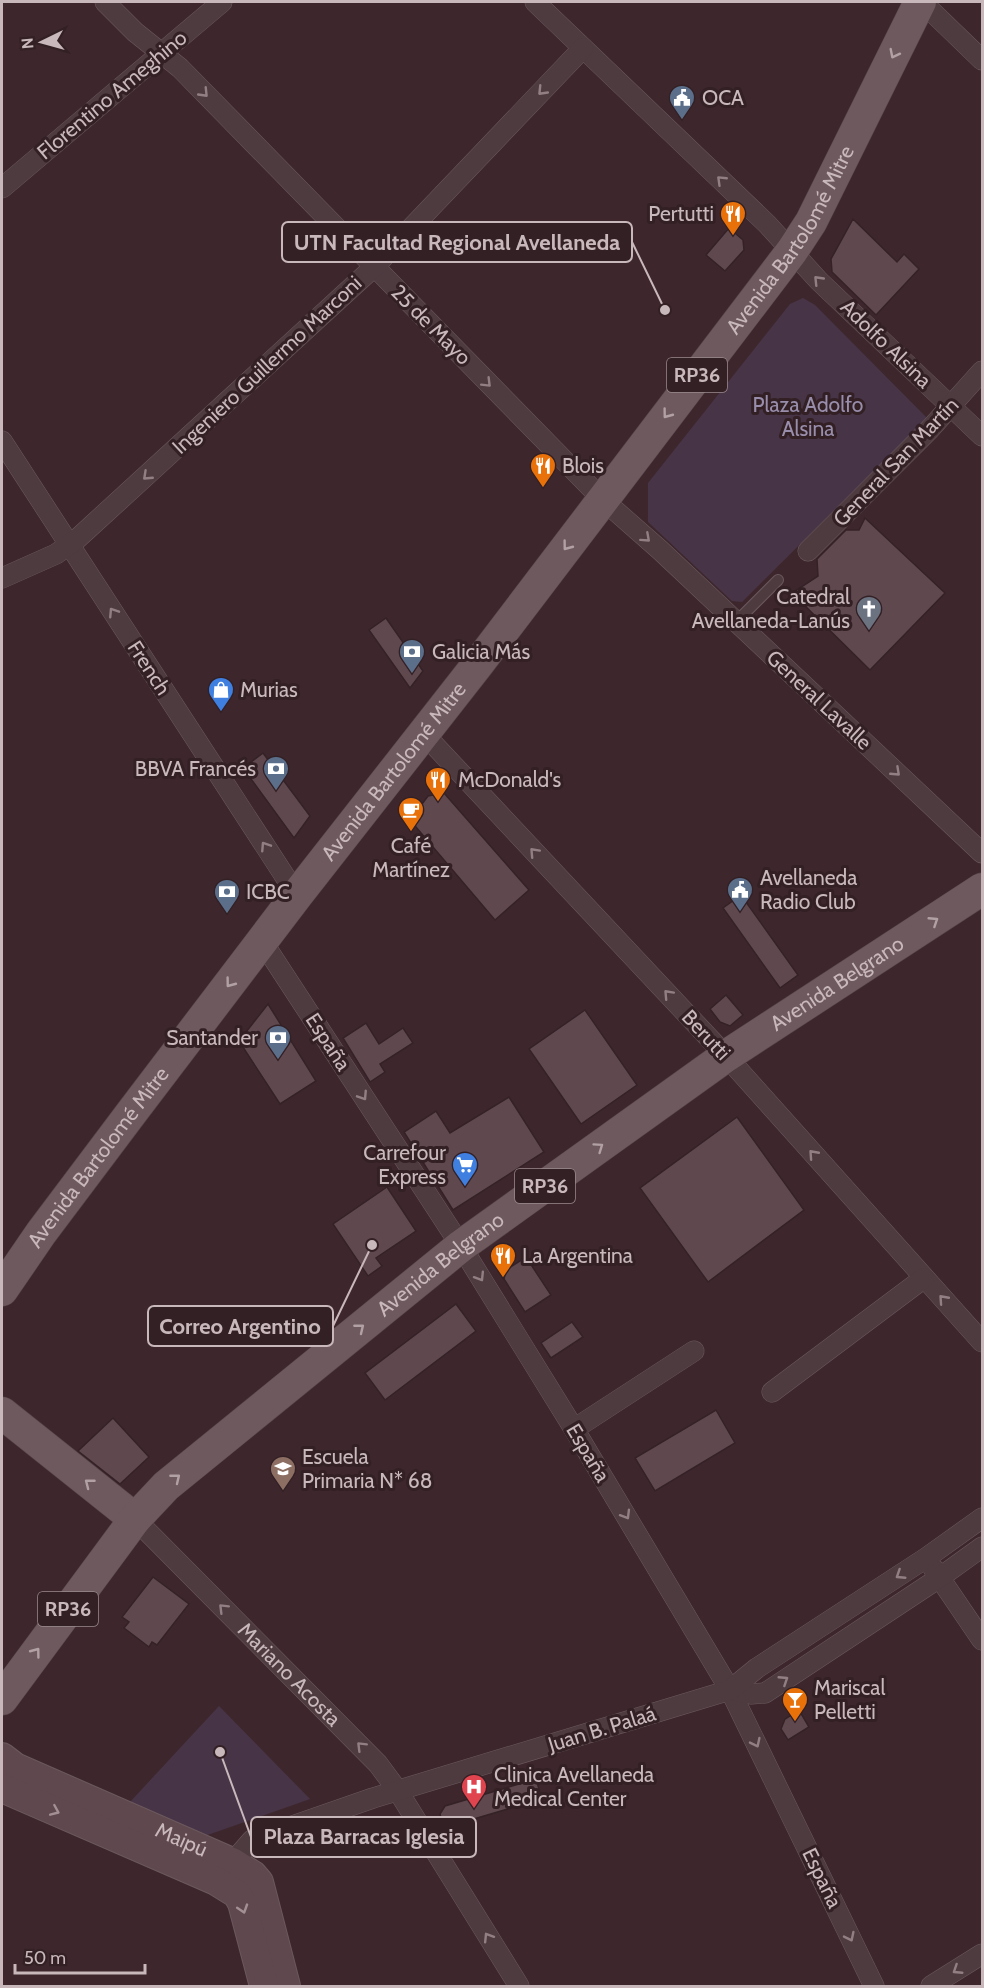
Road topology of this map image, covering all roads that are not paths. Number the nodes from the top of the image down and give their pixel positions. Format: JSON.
{"nodes":[{"id":1,"x":105,"y":2,"type":"edge"},
{"id":2,"x":222,"y":2,"type":"edge"},
{"id":3,"x":535,"y":2,"type":"edge"},
{"id":4,"x":921,"y":2,"type":"edge"},
{"id":5,"x":583,"y":48,"type":"junction"},
{"id":6,"x":161,"y":53,"type":"junction"},
{"id":7,"x":982,"y":60,"type":"edge"},
{"id":8,"x":2,"y":188,"type":"edge"},
{"id":9,"x":792,"y":251,"type":"junction"},
{"id":10,"x":374,"y":267,"type":"junction"},
{"id":11,"x":982,"y":371,"type":"edge"},
{"id":12,"x":951,"y":406,"type":"junction"},
{"id":13,"x":982,"y":436,"type":"edge"},
{"id":14,"x":2,"y":441,"type":"edge"},
{"id":15,"x":602,"y":499,"type":"junction"},
{"id":16,"x":69,"y":546,"type":"junction"},
{"id":17,"x":808,"y":551,"type":"dead end"},
{"id":18,"x":2,"y":578,"type":"edge"},
{"id":19,"x":778,"y":580,"type":"dead end"},
{"id":20,"x":736,"y":622,"type":"junction"},
{"id":21,"x":424,"y":734,"type":"junction"},
{"id":22,"x":982,"y":853,"type":"edge"},
{"id":23,"x":982,"y":889,"type":"edge"},
{"id":24,"x":297,"y":895,"type":"junction"},
{"id":25,"x":262,"y":941,"type":"junction"},
{"id":26,"x":726,"y":1056,"type":"junction"},
{"id":27,"x":461,"y":1246,"type":"junction"},
{"id":28,"x":924,"y":1278,"type":"junction"},
{"id":29,"x":2,"y":1290,"type":"edge"},
{"id":30,"x":982,"y":1342,"type":"edge"},
{"id":31,"x":694,"y":1351,"type":"dead end"},
{"id":32,"x":772,"y":1392,"type":"dead end"},
{"id":33,"x":2,"y":1413,"type":"edge"},
{"id":34,"x":574,"y":1429,"type":"junction"},
{"id":35,"x":982,"y":1518,"type":"edge"},
{"id":36,"x":135,"y":1519,"type":"junction"},
{"id":37,"x":982,"y":1547,"type":"edge"},
{"id":38,"x":926,"y":1558,"type":"junction"},
{"id":39,"x":939,"y":1578,"type":"junction"},
{"id":40,"x":982,"y":1640,"type":"edge"},
{"id":41,"x":730,"y":1690,"type":"junction"},
{"id":42,"x":2,"y":1699,"type":"edge"},
{"id":43,"x":2,"y":1757,"type":"edge"},
{"id":44,"x":2,"y":1788,"type":"edge"},
{"id":45,"x":398,"y":1791,"type":"junction"},
{"id":46,"x":224,"y":1871,"type":"junction"},
{"id":47,"x":982,"y":1953,"type":"edge"},
{"id":48,"x":264,"y":1986,"type":"edge"},
{"id":49,"x":286,"y":1986,"type":"edge"},
{"id":50,"x":519,"y":1986,"type":"edge"},
{"id":51,"x":874,"y":1986,"type":"edge"},
{"id":52,"x":931,"y":1986,"type":"edge"}],
"edges":[{"from":1,"to":6,"type":"street","name":"25 de Mayo"},
{"from":2,"to":6,"type":"street","name":"Florentino Ameghino"},
{"from":3,"to":5,"type":"street","name":"Adolfo Alsina"},
{"from":4,"to":7,"type":"street"},
{"from":4,"to":9,"type":"main road","name":"Avenida Bartolomé Mitre","number":"RP36","one_way":true},
{"from":9,"to":5,"type":"street","name":"Adolfo Alsina","one_way":true},
{"from":5,"to":10,"type":"street","name":"Ingeniero Guillermo Marconi","one_way":true},
{"from":6,"to":8,"type":"street","name":"Florentino Ameghino"},
{"from":6,"to":10,"type":"street","name":"25 de Mayo","one_way":true},
{"from":12,"to":9,"type":"street","name":"Adolfo Alsina","one_way":true},
{"from":9,"to":15,"type":"main road","name":"Avenida Bartolomé Mitre","number":"RP36","one_way":true},
{"from":10,"to":15,"type":"street","name":"25 de Mayo","one_way":true},
{"from":10,"to":16,"type":"street","name":"Ingeniero Guillermo Marconi","one_way":true},
{"from":11,"to":12,"type":"street","name":"General San Martín"},
{"from":12,"to":13,"type":"street","name":"Adolfo Alsina"},
{"from":12,"to":17,"type":"street","name":"General San Martín"},
{"from":14,"to":16,"type":"street","name":"French"},
{"from":15,"to":20,"type":"street","name":"General Lavalle","one_way":true},
{"from":15,"to":21,"type":"main road","name":"Avenida Bartolomé Mitre","number":"RP36","one_way":true},
{"from":16,"to":18,"type":"street","name":"Ingeniero Guillermo Marconi"},
{"from":24,"to":16,"type":"street","name":"French","one_way":true},
{"from":19,"to":20,"type":"lane"},
{"from":20,"to":22,"type":"street","name":"General Lavalle","one_way":true},
{"from":21,"to":24,"type":"main road","name":"Avenida Bartolomé Mitre","number":"RP36"},
{"from":26,"to":21,"type":"street","name":"Berutti","one_way":true},
{"from":26,"to":23,"type":"main road","name":"Avenida Belgrano","number":"RP36","one_way":true},
{"from":24,"to":25,"type":"main road","name":"Avenida Bartolomé Mitre","number":"RP36"},
{"from":25,"to":27,"type":"street","name":"España","one_way":true},
{"from":25,"to":29,"type":"main road","name":"Avenida Bartolomé Mitre","number":"RP36","one_way":true},
{"from":27,"to":26,"type":"main road","name":"Avenida Belgrano","number":"RP36","one_way":true},
{"from":28,"to":26,"type":"street","name":"Berutti","one_way":true},
{"from":27,"to":34,"type":"street","name":"España","one_way":true},
{"from":36,"to":27,"type":"main road","name":"Avenida Belgrano","number":"RP36","one_way":true},
{"from":30,"to":28,"type":"street","name":"Berutti","one_way":true},
{"from":28,"to":32,"type":"street"},
{"from":31,"to":34,"type":"street"},
{"from":36,"to":33,"type":"main road","name":"Mariano Acosta","one_way":true},
{"from":34,"to":41,"type":"street","name":"España","one_way":true},
{"from":35,"to":38,"type":"street","name":"Juan B. Palaá"},
{"from":42,"to":36,"type":"main road","name":"Avenida Belgrano","number":"RP36","one_way":true},
{"from":45,"to":36,"type":"street","name":"Mariano Acosta","one_way":true},
{"from":37,"to":39,"type":"street","name":"Juan B. Palaá"},
{"from":38,"to":39,"type":"street"},
{"from":38,"to":41,"type":"street","name":"Juan B. Palaá","one_way":true},
{"from":39,"to":40,"type":"street"},
{"from":41,"to":39,"type":"street","name":"Juan B. Palaá","one_way":true},
{"from":41,"to":45,"type":"street","name":"Juan B. Palaá"},
{"from":41,"to":51,"type":"street","name":"España","one_way":true},
{"from":43,"to":46,"type":"street","name":"Maipú"},
{"from":44,"to":46,"type":"street","name":"Maipú","one_way":true},
{"from":45,"to":46,"type":"street","name":"Juan B. Palaá"},
{"from":50,"to":45,"type":"street","name":"Mariano Acosta","one_way":true},
{"from":46,"to":48,"type":"street","name":"Maipú","one_way":true},
{"from":46,"to":49,"type":"street","name":"Maipú"},
{"from":47,"to":52,"type":"street","one_way":true}]}
